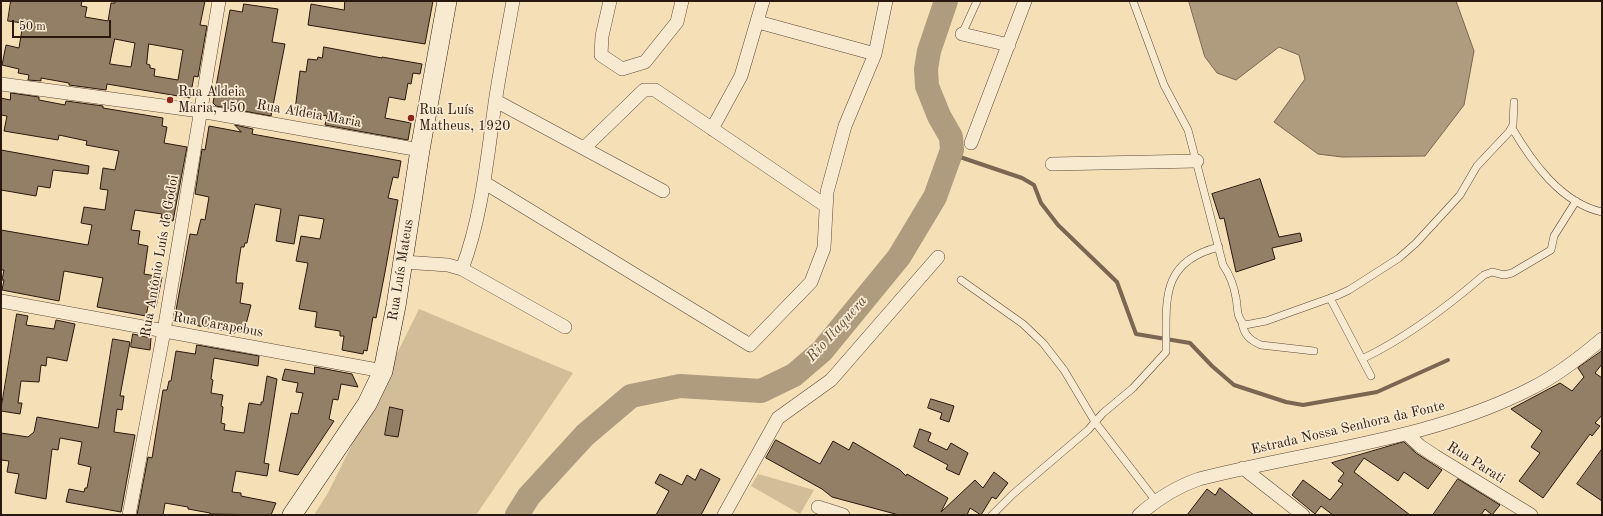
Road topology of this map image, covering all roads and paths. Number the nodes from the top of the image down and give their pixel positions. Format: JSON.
{"nodes":[{"id":1,"x":219,"y":1,"type":"edge"},
{"id":2,"x":447,"y":1,"type":"edge"},
{"id":3,"x":513,"y":1,"type":"edge"},
{"id":4,"x":610,"y":1,"type":"edge"},
{"id":5,"x":682,"y":1,"type":"edge"},
{"id":6,"x":763,"y":1,"type":"edge"},
{"id":7,"x":886,"y":1,"type":"edge"},
{"id":8,"x":977,"y":1,"type":"edge"},
{"id":9,"x":1025,"y":1,"type":"edge"},
{"id":10,"x":1133,"y":1,"type":"edge"},
{"id":11,"x":758,"y":22,"type":"junction"},
{"id":12,"x":962,"y":34,"type":"joint"},
{"id":13,"x":1009,"y":45,"type":"junction"},
{"id":14,"x":875,"y":54,"type":"junction"},
{"id":15,"x":1,"y":84,"type":"edge"},
{"id":16,"x":496,"y":101,"type":"junction"},
{"id":17,"x":1514,"y":102,"type":"dead end"},
{"id":18,"x":200,"y":111,"type":"junction"},
{"id":19,"x":1512,"y":128,"type":"junction"},
{"id":20,"x":712,"y":129,"type":"junction"},
{"id":21,"x":971,"y":143,"type":"dead end"},
{"id":22,"x":584,"y":148,"type":"junction"},
{"id":23,"x":420,"y":150,"type":"junction"},
{"id":24,"x":1197,"y":161,"type":"junction"},
{"id":25,"x":1052,"y":164,"type":"dead end"},
{"id":26,"x":484,"y":183,"type":"junction"},
{"id":27,"x":663,"y":191,"type":"dead end"},
{"id":28,"x":1576,"y":201,"type":"junction"},
{"id":29,"x":826,"y":206,"type":"junction"},
{"id":30,"x":1602,"y":212,"type":"edge"},
{"id":31,"x":1219,"y":247,"type":"junction"},
{"id":32,"x":938,"y":257,"type":"dead end"},
{"id":33,"x":403,"y":262,"type":"junction"},
{"id":34,"x":462,"y":269,"type":"junction"},
{"id":35,"x":961,"y":280,"type":"dead end"},
{"id":36,"x":1330,"y":298,"type":"junction"},
{"id":37,"x":1,"y":301,"type":"edge"},
{"id":38,"x":1242,"y":323,"type":"junction"},
{"id":39,"x":565,"y":327,"type":"dead end"},
{"id":40,"x":164,"y":331,"type":"junction"},
{"id":41,"x":1602,"y":339,"type":"edge"},
{"id":42,"x":1314,"y":351,"type":"dead end"},
{"id":43,"x":1362,"y":360,"type":"junction"},
{"id":44,"x":383,"y":371,"type":"junction"},
{"id":45,"x":1371,"y":376,"type":"dead end"},
{"id":46,"x":1095,"y":422,"type":"junction"},
{"id":47,"x":1407,"y":434,"type":"junction"},
{"id":48,"x":1243,"y":468,"type":"junction"},
{"id":49,"x":1156,"y":501,"type":"junction"},
{"id":50,"x":818,"y":507,"type":"dead end"},
{"id":51,"x":129,"y":515,"type":"edge"},
{"id":52,"x":292,"y":515,"type":"edge"},
{"id":53,"x":724,"y":515,"type":"edge"},
{"id":54,"x":843,"y":515,"type":"edge"},
{"id":55,"x":992,"y":515,"type":"edge"},
{"id":56,"x":1139,"y":515,"type":"edge"},
{"id":57,"x":1303,"y":515,"type":"edge"},
{"id":58,"x":1531,"y":515,"type":"edge"}],
"edges":[{"from":1,"to":18,"type":"street","name":"Rua Antônio Luís de Godoi"},
{"from":2,"to":23,"type":"main road","name":"Rua Luís Mateus"},
{"from":3,"to":16,"type":"street"},
{"from":4,"to":5,"type":"street"},
{"from":6,"to":11,"type":"street"},
{"from":7,"to":14,"type":"street"},
{"from":8,"to":12,"type":"lane"},
{"from":9,"to":13,"type":"street"},
{"from":10,"to":24,"type":"lane"},
{"from":11,"to":14,"type":"street"},
{"from":11,"to":20,"type":"street"},
{"from":12,"to":13,"type":"street"},
{"from":13,"to":21,"type":"street"},
{"from":14,"to":29,"type":"street"},
{"from":15,"to":18,"type":"street","name":"Rua Aldeia Maria"},
{"from":16,"to":22,"type":"street"},
{"from":16,"to":26,"type":"street"},
{"from":17,"to":19,"type":"lane"},
{"from":18,"to":23,"type":"street","name":"Rua Aldeia Maria"},
{"from":18,"to":40,"type":"street","name":"Rua Antônio Luís de Godoi"},
{"from":19,"to":28,"type":"lane"},
{"from":19,"to":36,"type":"lane"},
{"from":20,"to":22,"type":"street"},
{"from":20,"to":29,"type":"street"},
{"from":22,"to":27,"type":"street"},
{"from":23,"to":33,"type":"main road","name":"Rua Luís Mateus"},
{"from":24,"to":25,"type":"street"},
{"from":24,"to":31,"type":"lane"},
{"from":26,"to":29,"type":"street"},
{"from":26,"to":34,"type":"street"},
{"from":28,"to":30,"type":"lane"},
{"from":28,"to":43,"type":"lane"},
{"from":31,"to":38,"type":"lane"},
{"from":31,"to":46,"type":"lane"},
{"from":32,"to":53,"type":"street"},
{"from":33,"to":34,"type":"street"},
{"from":33,"to":44,"type":"main road","name":"Rua Luís Mateus"},
{"from":34,"to":39,"type":"street"},
{"from":35,"to":46,"type":"lane"},
{"from":36,"to":38,"type":"lane"},
{"from":36,"to":43,"type":"lane"},
{"from":37,"to":40,"type":"street","name":"Rua Carapebus"},
{"from":38,"to":42,"type":"lane"},
{"from":40,"to":44,"type":"street","name":"Rua Carapebus"},
{"from":40,"to":51,"type":"street","name":"Rua Antônio Luís de Godoi"},
{"from":41,"to":47,"type":"street","name":"Estrada Nossa Senhora da Fonte"},
{"from":43,"to":45,"type":"lane"},
{"from":44,"to":52,"type":"main road","name":"Rua Luís Mateus"},
{"from":46,"to":49,"type":"lane"},
{"from":46,"to":55,"type":"lane"},
{"from":47,"to":48,"type":"street","name":"Estrada Nossa Senhora da Fonte"},
{"from":47,"to":58,"type":"street","name":"Rua Parati"},
{"from":48,"to":49,"type":"street","name":"Estrada Nossa Senhora da Fonte"},
{"from":48,"to":57,"type":"street"},
{"from":49,"to":56,"type":"street","name":"Estrada Nossa Senhora da Fonte"},
{"from":50,"to":54,"type":"street"}]}
